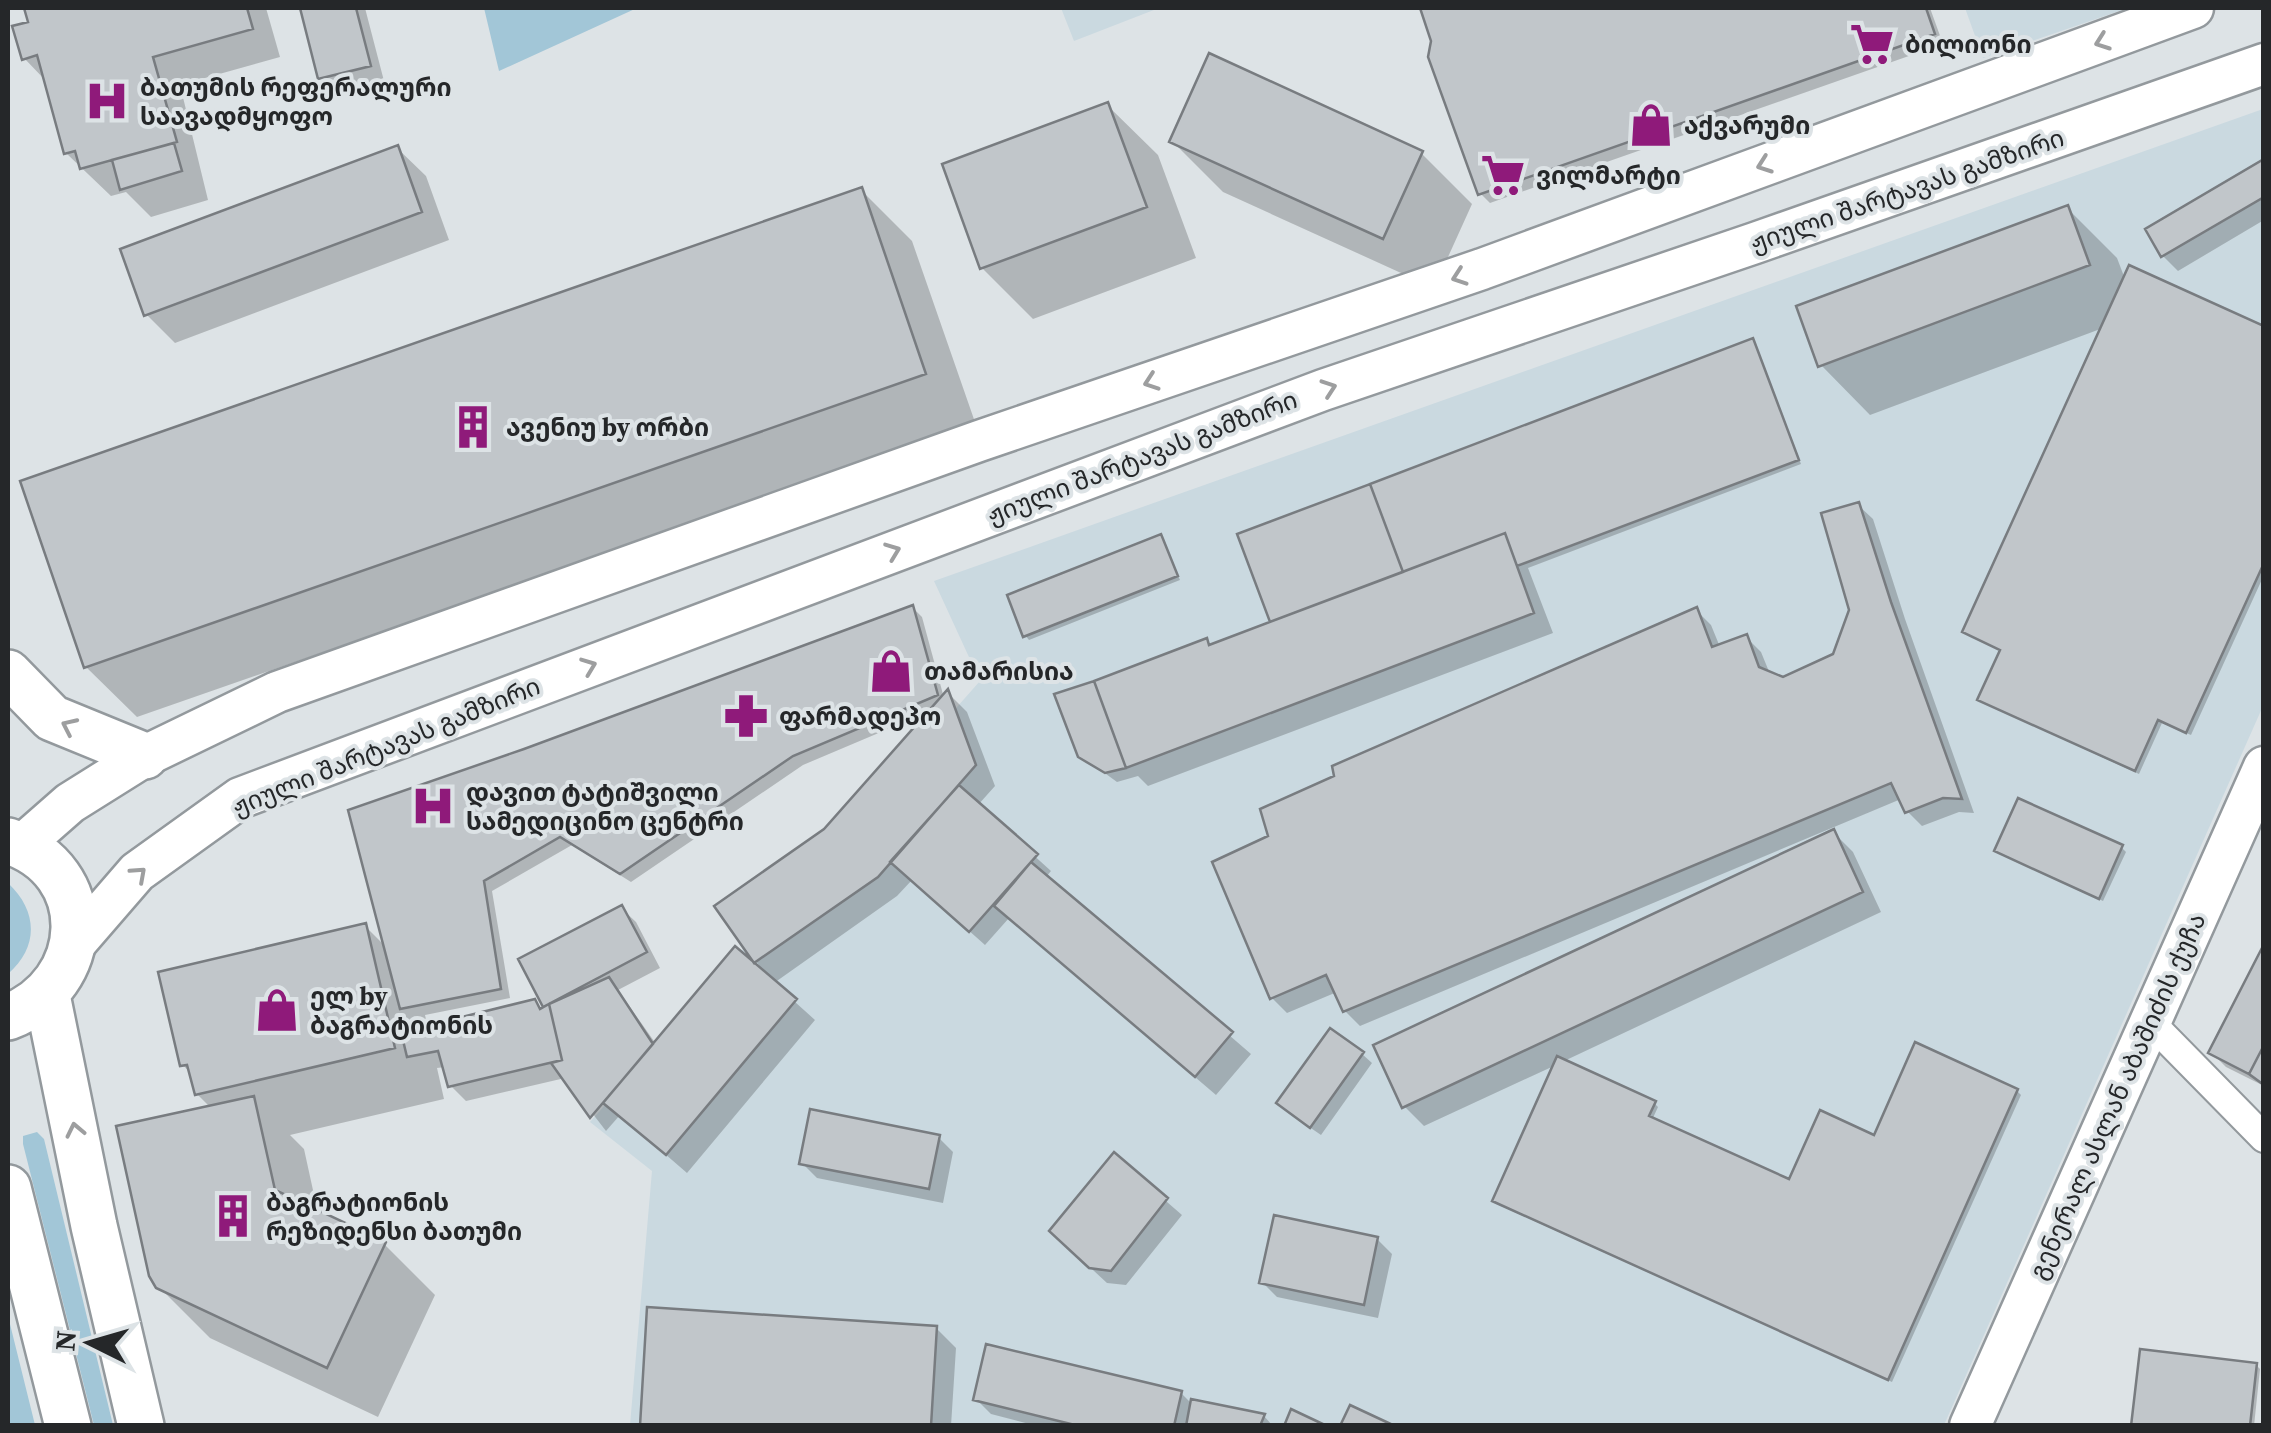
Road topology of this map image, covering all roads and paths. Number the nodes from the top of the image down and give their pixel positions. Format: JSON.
{"nodes":[{"id":1,"x":2194,"y":8,"type":"edge"},
{"id":2,"x":2264,"y":64,"type":"edge"},
{"id":3,"x":8,"y":673,"type":"edge"},
{"id":4,"x":146,"y":756,"type":"junction"},
{"id":5,"x":2264,"y":767,"type":"edge"},
{"id":6,"x":14,"y":843,"type":"edge"},
{"id":7,"x":74,"y":946,"type":"junction"},
{"id":8,"x":47,"y":995,"type":"junction"},
{"id":9,"x":8,"y":1017,"type":"edge"},
{"id":10,"x":2150,"y":1022,"type":"junction"},
{"id":11,"x":2264,"y":1138,"type":"edge"},
{"id":12,"x":8,"y":1188,"type":"edge"},
{"id":13,"x":68,"y":1426,"type":"edge"},
{"id":14,"x":141,"y":1426,"type":"edge"},
{"id":15,"x":1970,"y":1426,"type":"edge"}],
"edges":[{"from":1,"to":4,"type":"main road","one_way":true},
{"from":7,"to":2,"type":"main road","name":"ჟიული შარტავას გამზირი","one_way":true},
{"from":4,"to":3,"type":"main road","one_way":true},
{"from":4,"to":6,"type":"main road"},
{"from":5,"to":10,"type":"main road","name":"გენერალ ასლან აბაშიძის ქუჩა"},
{"from":6,"to":7,"type":"main road"},
{"from":7,"to":8,"type":"main road"},
{"from":8,"to":9,"type":"main road"},
{"from":14,"to":8,"type":"main road","one_way":true},
{"from":10,"to":11,"type":"street"},
{"from":10,"to":15,"type":"main road","name":"გენერალ ასლან აბაშიძის ქუჩა"},
{"from":12,"to":13,"type":"main road"}]}
